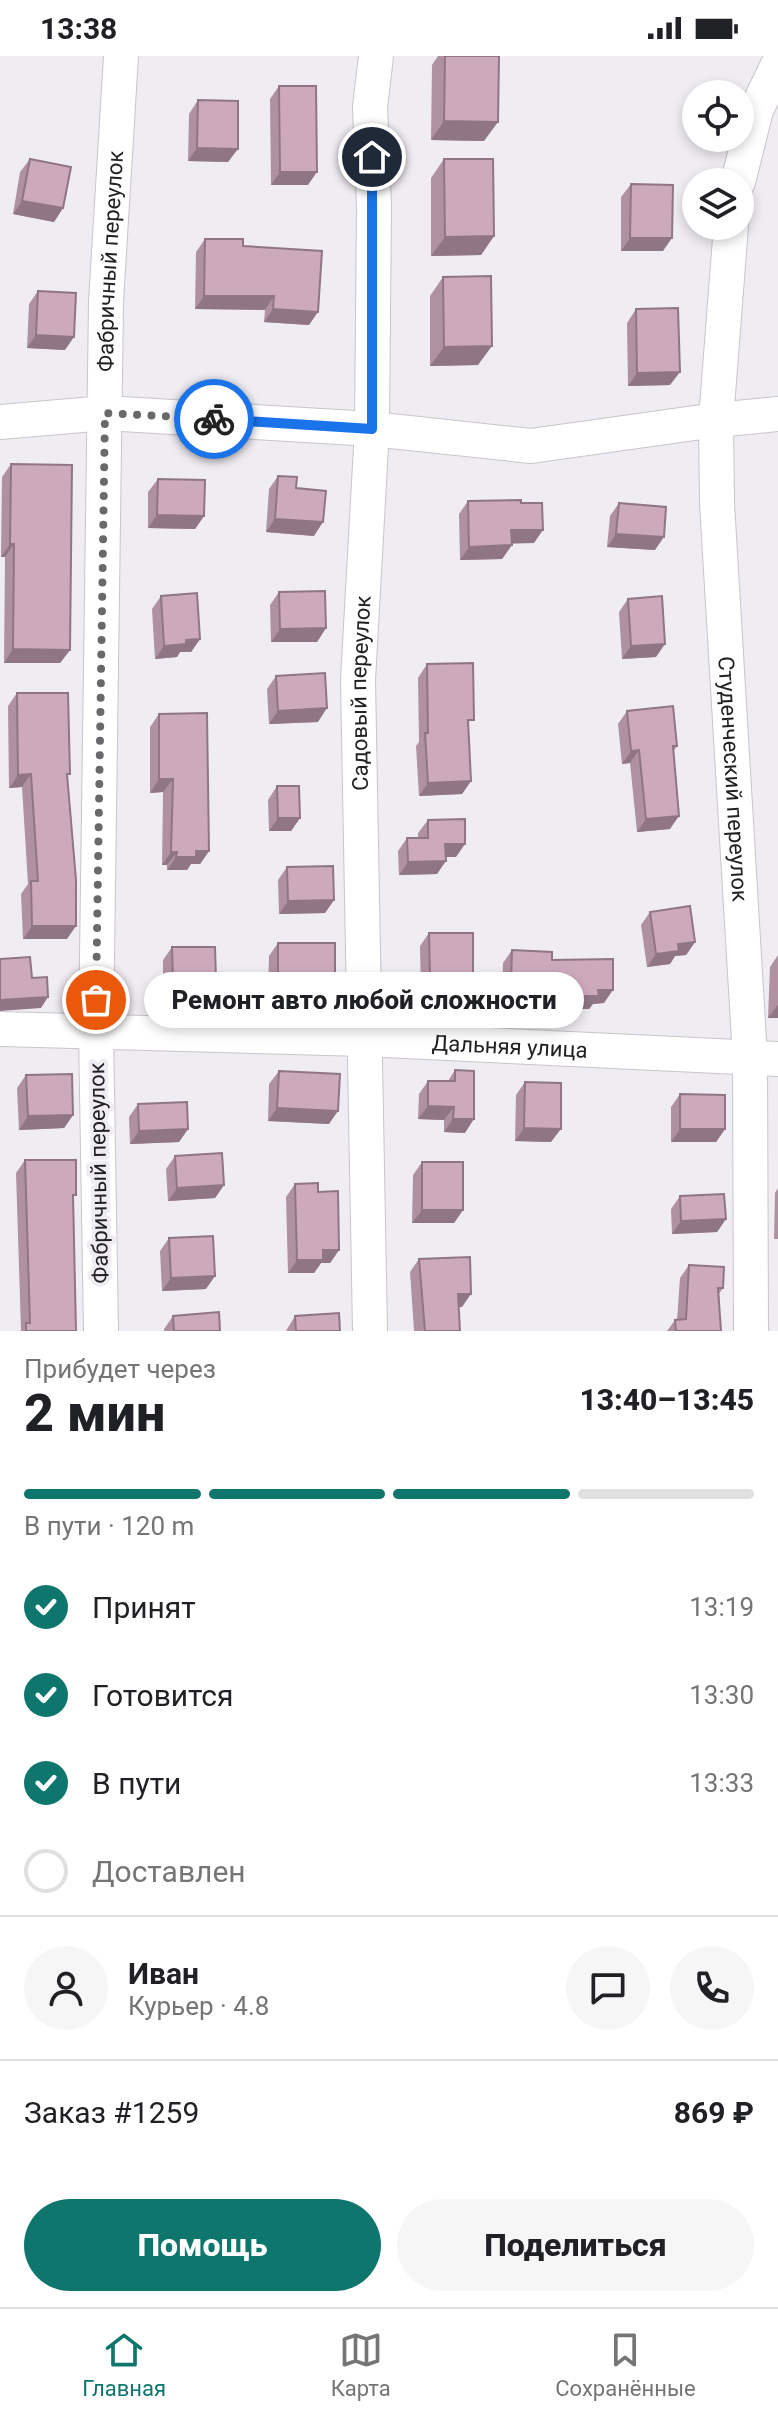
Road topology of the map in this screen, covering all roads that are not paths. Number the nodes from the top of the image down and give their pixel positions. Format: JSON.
{"nodes":[{"id":1,"x":121,"y":56,"type":"edge"},
{"id":2,"x":376,"y":56,"type":"edge"},
{"id":3,"x":778,"y":65,"type":"edge"},
{"id":4,"x":742,"y":168,"type":"edge"},
{"id":5,"x":730,"y":240,"type":"edge"},
{"id":6,"x":105,"y":413,"type":"junction"},
{"id":7,"x":778,"y":414,"type":"edge"},
{"id":8,"x":716,"y":420,"type":"junction"},
{"id":9,"x":0,"y":422,"type":"edge"},
{"id":10,"x":372,"y":429,"type":"junction"},
{"id":11,"x":0,"y":1029,"type":"edge"},
{"id":12,"x":96,"y":1031,"type":"junction"},
{"id":13,"x":363,"y":1039,"type":"junction"},
{"id":14,"x":764,"y":1058,"type":"edge"},
{"id":15,"x":101,"y":1331,"type":"edge"},
{"id":16,"x":370,"y":1331,"type":"edge"},
{"id":17,"x":751,"y":1331,"type":"edge"}],
"edges":[{"from":1,"to":6,"type":"street","name":"Фабричный переулок"},
{"from":2,"to":10,"type":"street","name":"Садовый переулок"},
{"from":3,"to":4,"type":"street"},
{"from":5,"to":8,"type":"street","name":"Студенческий переулок"},
{"from":6,"to":9,"type":"street"},
{"from":6,"to":10,"type":"street"},
{"from":6,"to":12,"type":"street","name":"Фабричный переулок"},
{"from":7,"to":8,"type":"street"},
{"from":8,"to":10,"type":"street"},
{"from":8,"to":14,"type":"street","name":"Студенческий переулок"},
{"from":10,"to":13,"type":"street","name":"Садовый переулок"},
{"from":11,"to":12,"type":"street","name":"Дальняя улица"},
{"from":12,"to":13,"type":"street","name":"Дальняя улица"},
{"from":12,"to":15,"type":"street","name":"Фабричный переулок"},
{"from":13,"to":14,"type":"street","name":"Дальняя улица"},
{"from":13,"to":16,"type":"street","name":"Садовый переулок"},
{"from":14,"to":17,"type":"street","name":"Студенческий переулок"}]}
